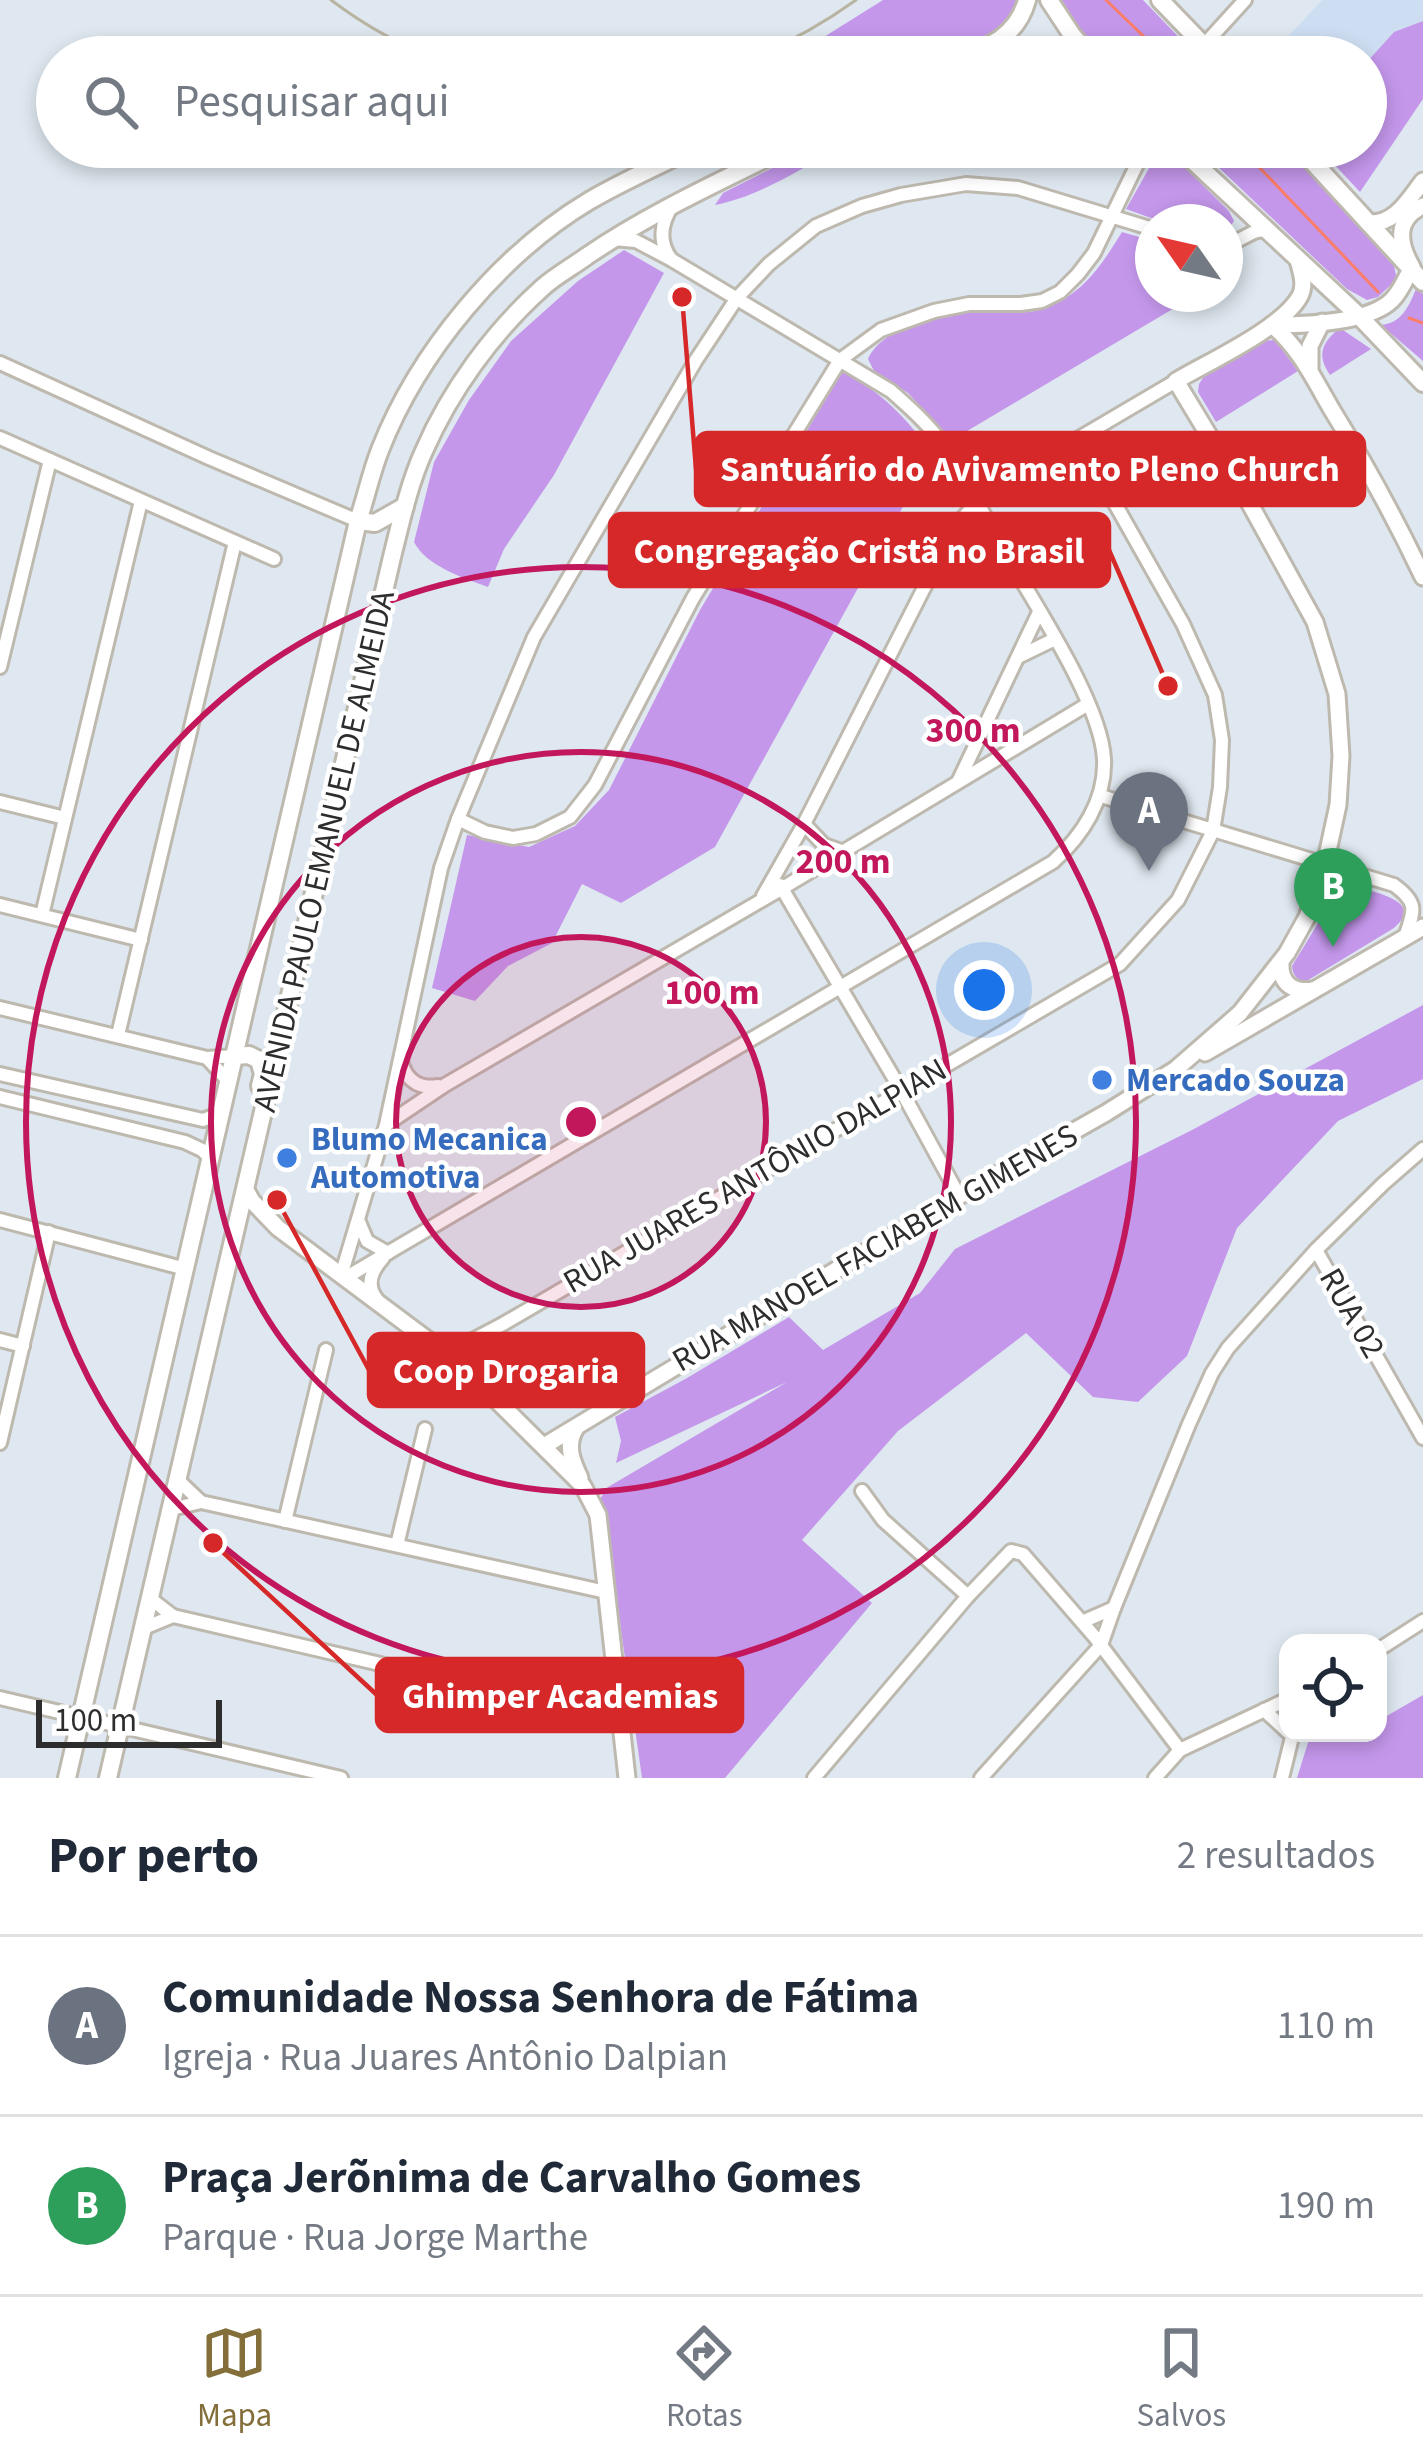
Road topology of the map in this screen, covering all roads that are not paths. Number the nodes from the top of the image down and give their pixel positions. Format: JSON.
{"nodes":[{"id":1,"x":1027,"y":0,"type":"edge"},
{"id":2,"x":1049,"y":0,"type":"edge"},
{"id":3,"x":1160,"y":0,"type":"edge"},
{"id":4,"x":1244,"y":0,"type":"edge"},
{"id":5,"x":1005,"y":36,"type":"edge"},
{"id":6,"x":1073,"y":36,"type":"edge"},
{"id":7,"x":1195,"y":36,"type":"edge"},
{"id":8,"x":1220,"y":36,"type":"edge"},
{"id":9,"x":655,"y":168,"type":"edge"},
{"id":10,"x":747,"y":168,"type":"edge"},
{"id":11,"x":1135,"y":168,"type":"edge"},
{"id":12,"x":1201,"y":168,"type":"edge"},
{"id":13,"x":1318,"y":168,"type":"edge"},
{"id":14,"x":1423,"y":181,"type":"edge"},
{"id":15,"x":674,"y":204,"type":"junction"},
{"id":16,"x":1423,"y":206,"type":"edge"},
{"id":17,"x":1112,"y":215,"type":"junction"},
{"id":18,"x":1135,"y":223,"type":"edge"},
{"id":19,"x":1368,"y":223,"type":"junction"},
{"id":20,"x":1268,"y":230,"type":"junction"},
{"id":21,"x":1243,"y":238,"type":"edge"},
{"id":22,"x":612,"y":239,"type":"junction"},
{"id":23,"x":1297,"y":257,"type":"junction"},
{"id":24,"x":672,"y":260,"type":"junction"},
{"id":25,"x":1418,"y":275,"type":"edge"},
{"id":26,"x":737,"y":298,"type":"junction"},
{"id":27,"x":1359,"y":316,"type":"junction"},
{"id":28,"x":1322,"y":322,"type":"junction"},
{"id":29,"x":1272,"y":326,"type":"junction"},
{"id":30,"x":840,"y":360,"type":"junction"},
{"id":31,"x":0,"y":363,"type":"edge"},
{"id":32,"x":1313,"y":377,"type":"junction"},
{"id":33,"x":1176,"y":381,"type":"junction"},
{"id":34,"x":1423,"y":383,"type":"edge"},
{"id":35,"x":0,"y":438,"type":"edge"},
{"id":36,"x":1079,"y":440,"type":"junction"},
{"id":37,"x":50,"y":460,"type":"junction"},
{"id":38,"x":141,"y":501,"type":"junction"},
{"id":39,"x":976,"y":502,"type":"junction"},
{"id":40,"x":405,"y":506,"type":"junction"},
{"id":41,"x":358,"y":520,"type":"junction"},
{"id":42,"x":235,"y":542,"type":"junction"},
{"id":43,"x":274,"y":560,"type":"dead end"},
{"id":44,"x":1423,"y":577,"type":"edge"},
{"id":45,"x":1039,"y":612,"type":"junction"},
{"id":46,"x":1055,"y":639,"type":"junction"},
{"id":47,"x":1019,"y":656,"type":"junction"},
{"id":48,"x":0,"y":667,"type":"edge"},
{"id":49,"x":1088,"y":704,"type":"junction"},
{"id":50,"x":957,"y":783,"type":"junction"},
{"id":51,"x":1101,"y":796,"type":"junction"},
{"id":52,"x":0,"y":802,"type":"edge"},
{"id":53,"x":65,"y":818,"type":"junction"},
{"id":54,"x":458,"y":820,"type":"junction"},
{"id":55,"x":804,"y":824,"type":"junction"},
{"id":56,"x":1213,"y":831,"type":"junction"},
{"id":57,"x":842,"y":851,"type":"junction"},
{"id":58,"x":783,"y":863,"type":"junction"},
{"id":59,"x":1325,"y":865,"type":"junction"},
{"id":60,"x":781,"y":889,"type":"junction"},
{"id":61,"x":758,"y":902,"type":"junction"},
{"id":62,"x":0,"y":905,"type":"edge"},
{"id":63,"x":42,"y":915,"type":"junction"},
{"id":64,"x":1423,"y":927,"type":"edge"},
{"id":65,"x":1405,"y":937,"type":"junction"},
{"id":66,"x":141,"y":940,"type":"junction"},
{"id":67,"x":1280,"y":964,"type":"junction"},
{"id":68,"x":839,"y":988,"type":"junction"},
{"id":69,"x":1314,"y":990,"type":"junction"},
{"id":70,"x":0,"y":1009,"type":"edge"},
{"id":71,"x":118,"y":1035,"type":"junction"},
{"id":72,"x":234,"y":1056,"type":"junction"},
{"id":73,"x":208,"y":1058,"type":"junction"},
{"id":74,"x":400,"y":1061,"type":"junction"},
{"id":75,"x":1176,"y":1069,"type":"junction"},
{"id":76,"x":0,"y":1074,"type":"edge"},
{"id":77,"x":229,"y":1082,"type":"junction"},
{"id":78,"x":446,"y":1085,"type":"junction"},
{"id":79,"x":422,"y":1088,"type":"junction"},
{"id":80,"x":901,"y":1090,"type":"junction"},
{"id":81,"x":393,"y":1094,"type":"junction"},
{"id":82,"x":0,"y":1097,"type":"edge"},
{"id":83,"x":109,"y":1100,"type":"junction"},
{"id":84,"x":409,"y":1110,"type":"junction"},
{"id":85,"x":222,"y":1112,"type":"junction"},
{"id":86,"x":104,"y":1122,"type":"junction"},
{"id":87,"x":386,"y":1125,"type":"junction"},
{"id":88,"x":1423,"y":1149,"type":"edge"},
{"id":89,"x":211,"y":1159,"type":"junction"},
{"id":90,"x":251,"y":1164,"type":"junction"},
{"id":91,"x":246,"y":1190,"type":"junction"},
{"id":92,"x":959,"y":1196,"type":"junction"},
{"id":93,"x":0,"y":1220,"type":"edge"},
{"id":94,"x":359,"y":1222,"type":"junction"},
{"id":95,"x":278,"y":1228,"type":"junction"},
{"id":96,"x":49,"y":1232,"type":"junction"},
{"id":97,"x":236,"y":1238,"type":"junction"},
{"id":98,"x":1316,"y":1250,"type":"junction"},
{"id":99,"x":388,"y":1253,"type":"junction"},
{"id":100,"x":313,"y":1255,"type":"junction"},
{"id":101,"x":187,"y":1269,"type":"junction"},
{"id":102,"x":343,"y":1277,"type":"junction"},
{"id":103,"x":380,"y":1304,"type":"junction"},
{"id":104,"x":503,"y":1324,"type":"junction"},
{"id":105,"x":0,"y":1340,"type":"edge"},
{"id":106,"x":23,"y":1346,"type":"junction"},
{"id":107,"x":476,"y":1347,"type":"junction"},
{"id":108,"x":326,"y":1350,"type":"dead end"},
{"id":109,"x":454,"y":1358,"type":"junction"},
{"id":110,"x":477,"y":1380,"type":"junction"},
{"id":111,"x":580,"y":1422,"type":"junction"},
{"id":112,"x":424,"y":1429,"type":"dead end"},
{"id":113,"x":1423,"y":1438,"type":"edge"},
{"id":114,"x":0,"y":1443,"type":"edge"},
{"id":115,"x":544,"y":1446,"type":"junction"},
{"id":116,"x":178,"y":1480,"type":"junction"},
{"id":117,"x":584,"y":1486,"type":"junction"},
{"id":118,"x":862,"y":1491,"type":"dead end"},
{"id":119,"x":201,"y":1502,"type":"junction"},
{"id":120,"x":171,"y":1509,"type":"junction"},
{"id":121,"x":285,"y":1521,"type":"junction"},
{"id":122,"x":397,"y":1545,"type":"junction"},
{"id":123,"x":606,"y":1592,"type":"junction"},
{"id":124,"x":968,"y":1596,"type":"junction"},
{"id":125,"x":151,"y":1598,"type":"junction"},
{"id":126,"x":1114,"y":1608,"type":"junction"},
{"id":127,"x":173,"y":1616,"type":"junction"},
{"id":128,"x":1082,"y":1622,"type":"junction"},
{"id":129,"x":1423,"y":1622,"type":"edge"},
{"id":130,"x":144,"y":1628,"type":"junction"},
{"id":131,"x":1387,"y":1644,"type":"edge"},
{"id":132,"x":1101,"y":1645,"type":"junction"},
{"id":133,"x":0,"y":1698,"type":"edge"},
{"id":134,"x":1279,"y":1704,"type":"edge"},
{"id":135,"x":1264,"y":1710,"type":"junction"},
{"id":136,"x":82,"y":1718,"type":"junction"},
{"id":137,"x":622,"y":1720,"type":"junction"},
{"id":138,"x":1279,"y":1723,"type":"edge"},
{"id":139,"x":121,"y":1727,"type":"junction"},
{"id":140,"x":1288,"y":1742,"type":"edge"},
{"id":141,"x":1180,"y":1750,"type":"junction"},
{"id":142,"x":68,"y":1778,"type":"edge"},
{"id":143,"x":108,"y":1778,"type":"edge"},
{"id":144,"x":340,"y":1778,"type":"edge"},
{"id":145,"x":627,"y":1778,"type":"edge"},
{"id":146,"x":814,"y":1778,"type":"edge"},
{"id":147,"x":981,"y":1778,"type":"edge"},
{"id":148,"x":1155,"y":1778,"type":"edge"},
{"id":149,"x":1282,"y":1778,"type":"edge"}],
"edges":[{"from":1,"to":5,"type":"main road"},
{"from":2,"to":6,"type":"main road"},
{"from":3,"to":7,"type":"main road"},
{"from":4,"to":8,"type":"street"},
{"from":9,"to":41,"type":"main road","name":"AVENIDA PAULO EMANUEL DE ALMEIDA"},
{"from":10,"to":15,"type":"main road","name":"AVENIDA PAULO EMANUEL DE ALMEIDA"},
{"from":11,"to":17,"type":"street"},
{"from":12,"to":20,"type":"main road"},
{"from":13,"to":19,"type":"main road"},
{"from":14,"to":19,"type":"street"},
{"from":15,"to":22,"type":"main road","name":"AVENIDA PAULO EMANUEL DE ALMEIDA"},
{"from":15,"to":24,"type":"street"},
{"from":16,"to":25,"type":"street"},
{"from":17,"to":18,"type":"street"},
{"from":17,"to":26,"type":"street"},
{"from":17,"to":30,"type":"street"},
{"from":19,"to":25,"type":"main road"},
{"from":20,"to":21,"type":"street"},
{"from":20,"to":23,"type":"main road"},
{"from":22,"to":24,"type":"street"},
{"from":22,"to":40,"type":"main road","name":"AVENIDA PAULO EMANUEL DE ALMEIDA"},
{"from":23,"to":27,"type":"main road"},
{"from":23,"to":29,"type":"street"},
{"from":24,"to":26,"type":"street"},
{"from":25,"to":27,"type":"street"},
{"from":26,"to":30,"type":"street"},
{"from":26,"to":54,"type":"street"},
{"from":27,"to":28,"type":"street"},
{"from":27,"to":34,"type":"main road"},
{"from":28,"to":29,"type":"street"},
{"from":28,"to":32,"type":"street"},
{"from":29,"to":32,"type":"street"},
{"from":29,"to":33,"type":"street"},
{"from":30,"to":39,"type":"street"},
{"from":30,"to":54,"type":"street"},
{"from":31,"to":41,"type":"street"},
{"from":32,"to":44,"type":"street"},
{"from":33,"to":36,"type":"street"},
{"from":33,"to":59,"type":"street","name":"RUA MANOEL FACIABEM GIMENES"},
{"from":35,"to":37,"type":"street"},
{"from":36,"to":39,"type":"street"},
{"from":36,"to":56,"type":"street","name":"RUA JUARES ANTÔNIO DALPIAN"},
{"from":37,"to":38,"type":"street"},
{"from":37,"to":48,"type":"street"},
{"from":38,"to":42,"type":"street"},
{"from":38,"to":53,"type":"street"},
{"from":39,"to":45,"type":"street"},
{"from":39,"to":55,"type":"street"},
{"from":40,"to":41,"type":"main road"},
{"from":40,"to":90,"type":"main road","name":"AVENIDA PAULO EMANUEL DE ALMEIDA"},
{"from":41,"to":72,"type":"main road","name":"AVENIDA PAULO EMANUEL DE ALMEIDA"},
{"from":42,"to":43,"type":"street"},
{"from":42,"to":66,"type":"street"},
{"from":45,"to":46,"type":"street"},
{"from":45,"to":47,"type":"street"},
{"from":46,"to":47,"type":"street"},
{"from":46,"to":49,"type":"street"},
{"from":47,"to":50,"type":"street"},
{"from":49,"to":50,"type":"street"},
{"from":49,"to":51,"type":"street"},
{"from":50,"to":57,"type":"street"},
{"from":51,"to":56,"type":"street"},
{"from":51,"to":68,"type":"street"},
{"from":52,"to":53,"type":"street"},
{"from":53,"to":63,"type":"street"},
{"from":54,"to":74,"type":"street"},
{"from":55,"to":57,"type":"street"},
{"from":55,"to":58,"type":"street"},
{"from":56,"to":59,"type":"street"},
{"from":56,"to":80,"type":"street","name":"RUA JUARES ANTÔNIO DALPIAN"},
{"from":57,"to":60,"type":"street"},
{"from":58,"to":60,"type":"street"},
{"from":58,"to":61,"type":"street"},
{"from":59,"to":65,"type":"street"},
{"from":59,"to":67,"type":"street","name":"RUA MANOEL FACIABEM GIMENES"},
{"from":60,"to":61,"type":"street"},
{"from":60,"to":68,"type":"street"},
{"from":61,"to":78,"type":"street"},
{"from":62,"to":63,"type":"street"},
{"from":63,"to":66,"type":"street"},
{"from":64,"to":65,"type":"street"},
{"from":65,"to":69,"type":"street"},
{"from":66,"to":71,"type":"street"},
{"from":67,"to":69,"type":"street"},
{"from":67,"to":75,"type":"street","name":"RUA MANOEL FACIABEM GIMENES"},
{"from":68,"to":80,"type":"street"},
{"from":68,"to":99,"type":"street"},
{"from":69,"to":75,"type":"street"},
{"from":70,"to":71,"type":"street"},
{"from":71,"to":73,"type":"street"},
{"from":72,"to":73,"type":"street"},
{"from":72,"to":77,"type":"main road","name":"AVENIDA PAULO EMANUEL DE ALMEIDA"},
{"from":72,"to":90,"type":"main road"},
{"from":73,"to":77,"type":"street"},
{"from":74,"to":79,"type":"street"},
{"from":74,"to":81,"type":"street"},
{"from":75,"to":92,"type":"street","name":"RUA MANOEL FACIABEM GIMENES"},
{"from":76,"to":83,"type":"street"},
{"from":77,"to":85,"type":"main road","name":"AVENIDA PAULO EMANUEL DE ALMEIDA"},
{"from":78,"to":79,"type":"street"},
{"from":78,"to":84,"type":"street"},
{"from":79,"to":81,"type":"street"},
{"from":80,"to":92,"type":"street"},
{"from":80,"to":104,"type":"street","name":"RUA JUARES ANTÔNIO DALPIAN"},
{"from":81,"to":84,"type":"street"},
{"from":81,"to":87,"type":"street"},
{"from":82,"to":86,"type":"street"},
{"from":83,"to":85,"type":"street"},
{"from":83,"to":86,"type":"street"},
{"from":84,"to":87,"type":"street"},
{"from":85,"to":89,"type":"main road","name":"AVENIDA PAULO EMANUEL DE ALMEIDA"},
{"from":86,"to":89,"type":"street"},
{"from":87,"to":94,"type":"street"},
{"from":88,"to":98,"type":"street"},
{"from":89,"to":101,"type":"main road","name":"AVENIDA PAULO EMANUEL DE ALMEIDA"},
{"from":90,"to":91,"type":"main road","name":"AVENIDA PAULO EMANUEL DE ALMEIDA"},
{"from":91,"to":95,"type":"street"},
{"from":91,"to":97,"type":"main road","name":"AVENIDA PAULO EMANUEL DE ALMEIDA"},
{"from":92,"to":111,"type":"street","name":"RUA MANOEL FACIABEM GIMENES"},
{"from":93,"to":96,"type":"street"},
{"from":94,"to":99,"type":"street"},
{"from":94,"to":100,"type":"street"},
{"from":94,"to":102,"type":"street"},
{"from":95,"to":97,"type":"street"},
{"from":95,"to":100,"type":"street"},
{"from":96,"to":101,"type":"street"},
{"from":96,"to":106,"type":"street"},
{"from":97,"to":116,"type":"main road","name":"AVENIDA PAULO EMANUEL DE ALMEIDA"},
{"from":98,"to":113,"type":"street","name":"RUA 02"},
{"from":98,"to":126,"type":"street"},
{"from":99,"to":102,"type":"street"},
{"from":99,"to":103,"type":"street"},
{"from":100,"to":102,"type":"street"},
{"from":101,"to":136,"type":"main road","name":"AVENIDA PAULO EMANUEL DE ALMEIDA"},
{"from":102,"to":103,"type":"street"},
{"from":103,"to":109,"type":"street"},
{"from":104,"to":107,"type":"street","name":"RUA JUARES ANTÔNIO DALPIAN"},
{"from":104,"to":109,"type":"street","name":"RUA JUARES ANTÔNIO DALPIAN"},
{"from":105,"to":106,"type":"street"},
{"from":106,"to":114,"type":"street"},
{"from":107,"to":109,"type":"street","name":"RUA JUARES ANTÔNIO DALPIAN"},
{"from":107,"to":110,"type":"street"},
{"from":108,"to":121,"type":"street"},
{"from":109,"to":110,"type":"street"},
{"from":110,"to":115,"type":"street"},
{"from":111,"to":115,"type":"street","name":"RUA MANOEL FACIABEM GIMENES"},
{"from":111,"to":117,"type":"street"},
{"from":112,"to":122,"type":"street"},
{"from":115,"to":117,"type":"street"},
{"from":116,"to":119,"type":"street"},
{"from":116,"to":120,"type":"main road","name":"AVENIDA PAULO EMANUEL DE ALMEIDA"},
{"from":117,"to":123,"type":"street"},
{"from":118,"to":124,"type":"street"},
{"from":119,"to":120,"type":"street"},
{"from":119,"to":121,"type":"street"},
{"from":120,"to":125,"type":"main road","name":"AVENIDA PAULO EMANUEL DE ALMEIDA"},
{"from":121,"to":122,"type":"street"},
{"from":122,"to":123,"type":"street"},
{"from":123,"to":137,"type":"street"},
{"from":124,"to":128,"type":"street"},
{"from":124,"to":146,"type":"street"},
{"from":125,"to":127,"type":"street"},
{"from":125,"to":130,"type":"main road","name":"AVENIDA PAULO EMANUEL DE ALMEIDA"},
{"from":126,"to":128,"type":"street"},
{"from":126,"to":132,"type":"street"},
{"from":127,"to":130,"type":"street"},
{"from":127,"to":137,"type":"street"},
{"from":128,"to":132,"type":"street"},
{"from":129,"to":131,"type":"street"},
{"from":130,"to":139,"type":"main road","name":"AVENIDA PAULO EMANUEL DE ALMEIDA"},
{"from":132,"to":141,"type":"street"},
{"from":132,"to":147,"type":"street"},
{"from":133,"to":136,"type":"street"},
{"from":134,"to":135,"type":"street"},
{"from":135,"to":138,"type":"street"},
{"from":135,"to":141,"type":"street"},
{"from":136,"to":139,"type":"street"},
{"from":136,"to":142,"type":"main road","name":"AVENIDA PAULO EMANUEL DE ALMEIDA"},
{"from":137,"to":145,"type":"street"},
{"from":139,"to":143,"type":"main road","name":"AVENIDA PAULO EMANUEL DE ALMEIDA"},
{"from":139,"to":144,"type":"street"},
{"from":140,"to":149,"type":"street"},
{"from":141,"to":148,"type":"street"}]}
